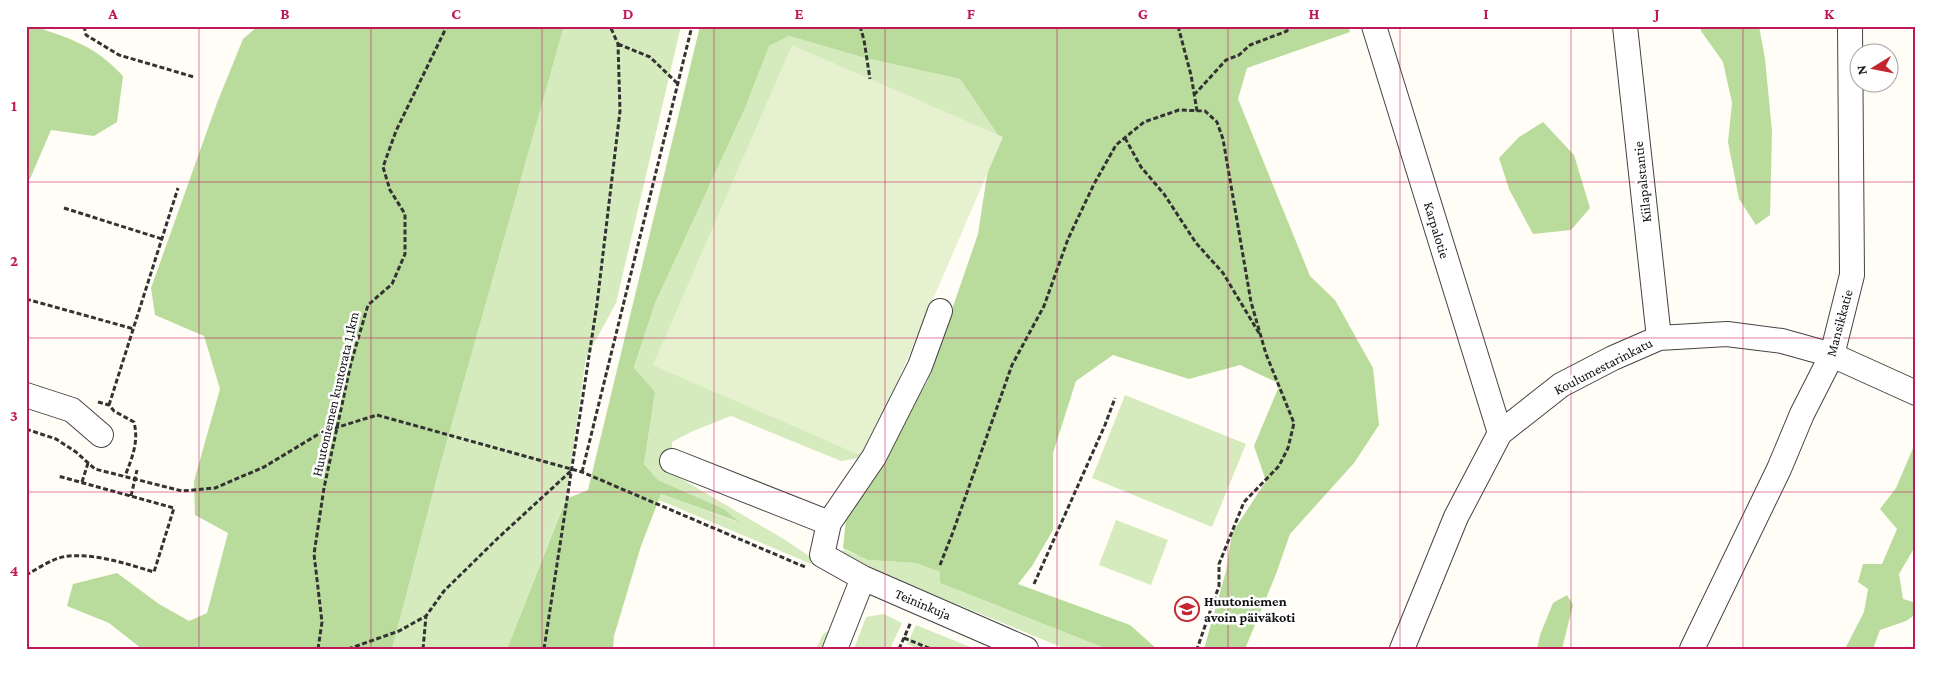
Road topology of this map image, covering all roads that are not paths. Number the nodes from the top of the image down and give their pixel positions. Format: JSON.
{"nodes":[{"id":1,"x":1374,"y":26,"type":"edge"},
{"id":2,"x":1625,"y":26,"type":"edge"},
{"id":3,"x":1850,"y":26,"type":"edge"},
{"id":4,"x":940,"y":311,"type":"dead end"},
{"id":5,"x":1659,"y":338,"type":"junction"},
{"id":6,"x":1832,"y":355,"type":"junction"},
{"id":7,"x":1916,"y":393,"type":"edge"},
{"id":8,"x":26,"y":395,"type":"edge"},
{"id":9,"x":1500,"y":433,"type":"junction"},
{"id":10,"x":102,"y":435,"type":"dead end"},
{"id":11,"x":672,"y":461,"type":"dead end"},
{"id":12,"x":830,"y":523,"type":"junction"},
{"id":13,"x":863,"y":578,"type":"junction"},
{"id":14,"x":835,"y":649,"type":"edge"},
{"id":15,"x":1026,"y":649,"type":"edge"},
{"id":16,"x":1402,"y":649,"type":"edge"},
{"id":17,"x":1692,"y":649,"type":"edge"}],
"edges":[{"from":1,"to":9,"type":"street","name":"Karpalotie"},
{"from":2,"to":5,"type":"street","name":"Kiilapalstantie"},
{"from":3,"to":6,"type":"street","name":"Mansikkatie"},
{"from":4,"to":12,"type":"street"},
{"from":5,"to":6,"type":"street","name":"Koulumestarinkatu"},
{"from":5,"to":9,"type":"street","name":"Koulumestarinkatu"},
{"from":6,"to":7,"type":"street","name":"Koulumestarinkatu"},
{"from":6,"to":17,"type":"street","name":"Mansikkatie"},
{"from":8,"to":10,"type":"street"},
{"from":9,"to":16,"type":"street","name":"Koulumestarinkatu"},
{"from":11,"to":12,"type":"street"},
{"from":12,"to":13,"type":"street","name":"Teininkuja"},
{"from":13,"to":14,"type":"street"},
{"from":13,"to":15,"type":"street","name":"Teininkuja"}]}
